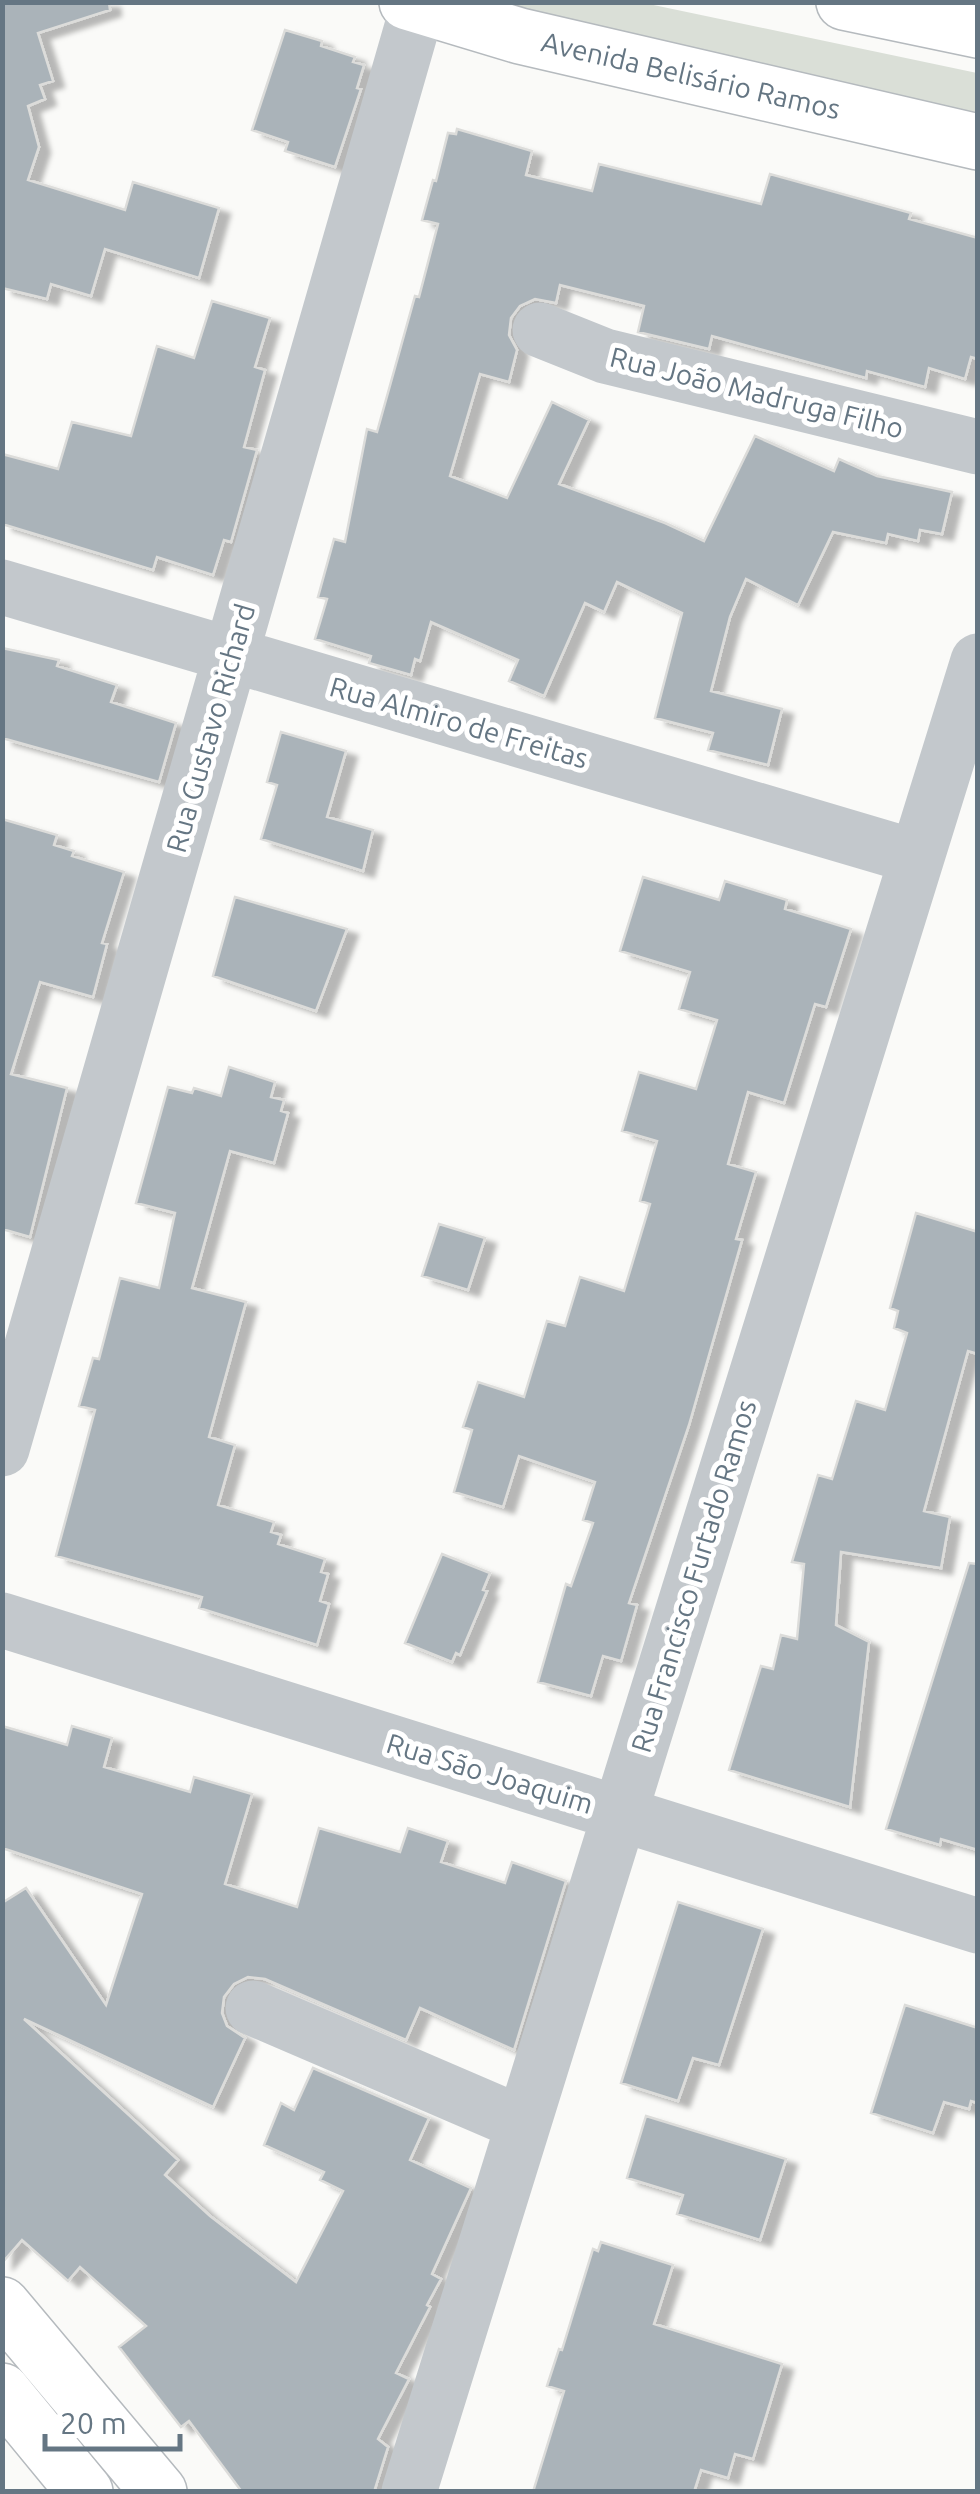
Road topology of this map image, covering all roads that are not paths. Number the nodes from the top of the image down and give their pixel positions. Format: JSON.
{"nodes":[{"id":1,"x":844,"y":2,"type":"edge"},
{"id":2,"x":412,"y":4,"type":"edge"},
{"id":3,"x":978,"y":30,"type":"edge"},
{"id":4,"x":978,"y":142,"type":"edge"},
{"id":5,"x":540,"y":330,"type":"dead end"},
{"id":6,"x":978,"y":447,"type":"edge"},
{"id":7,"x":2,"y":587,"type":"edge"},
{"id":8,"x":231,"y":655,"type":"junction"},
{"id":9,"x":978,"y":660,"type":"edge"},
{"id":10,"x":916,"y":857,"type":"junction"},
{"id":11,"x":2,"y":1450,"type":"edge"},
{"id":12,"x":2,"y":1620,"type":"edge"},
{"id":13,"x":620,"y":1814,"type":"junction"},
{"id":14,"x":978,"y":1926,"type":"edge"},
{"id":15,"x":253,"y":2008,"type":"dead end"},
{"id":16,"x":524,"y":2124,"type":"junction"},
{"id":17,"x":2,"y":2304,"type":"edge"},
{"id":18,"x":2,"y":2391,"type":"edge"},
{"id":19,"x":84,"y":2492,"type":"edge"},
{"id":20,"x":158,"y":2492,"type":"edge"},
{"id":21,"x":409,"y":2492,"type":"edge"}],
"edges":[{"from":1,"to":3,"type":"main road"},
{"from":2,"to":4,"type":"main road","name":"Avenida Belisário Ramos"},
{"from":2,"to":8,"type":"street","name":"Rua Gustavo Richard"},
{"from":5,"to":6,"type":"street","name":"Rua João Madruga Filho"},
{"from":7,"to":8,"type":"street","name":"Rua Almiro de Freitas"},
{"from":8,"to":10,"type":"street","name":"Rua Almiro de Freitas"},
{"from":8,"to":11,"type":"street","name":"Rua Gustavo Richard"},
{"from":9,"to":10,"type":"street","name":"Rua Francisco Furtado Ramos"},
{"from":10,"to":13,"type":"street","name":"Rua Francisco Furtado Ramos"},
{"from":12,"to":13,"type":"street","name":"Rua São Joaquim"},
{"from":13,"to":14,"type":"street","name":"Rua São Joaquim"},
{"from":13,"to":16,"type":"street","name":"Rua Francisco Furtado Ramos"},
{"from":15,"to":16,"type":"street"},
{"from":16,"to":21,"type":"street","name":"Rua Francisco Furtado Ramos"},
{"from":17,"to":20,"type":"main road"},
{"from":18,"to":19,"type":"main road"}]}
